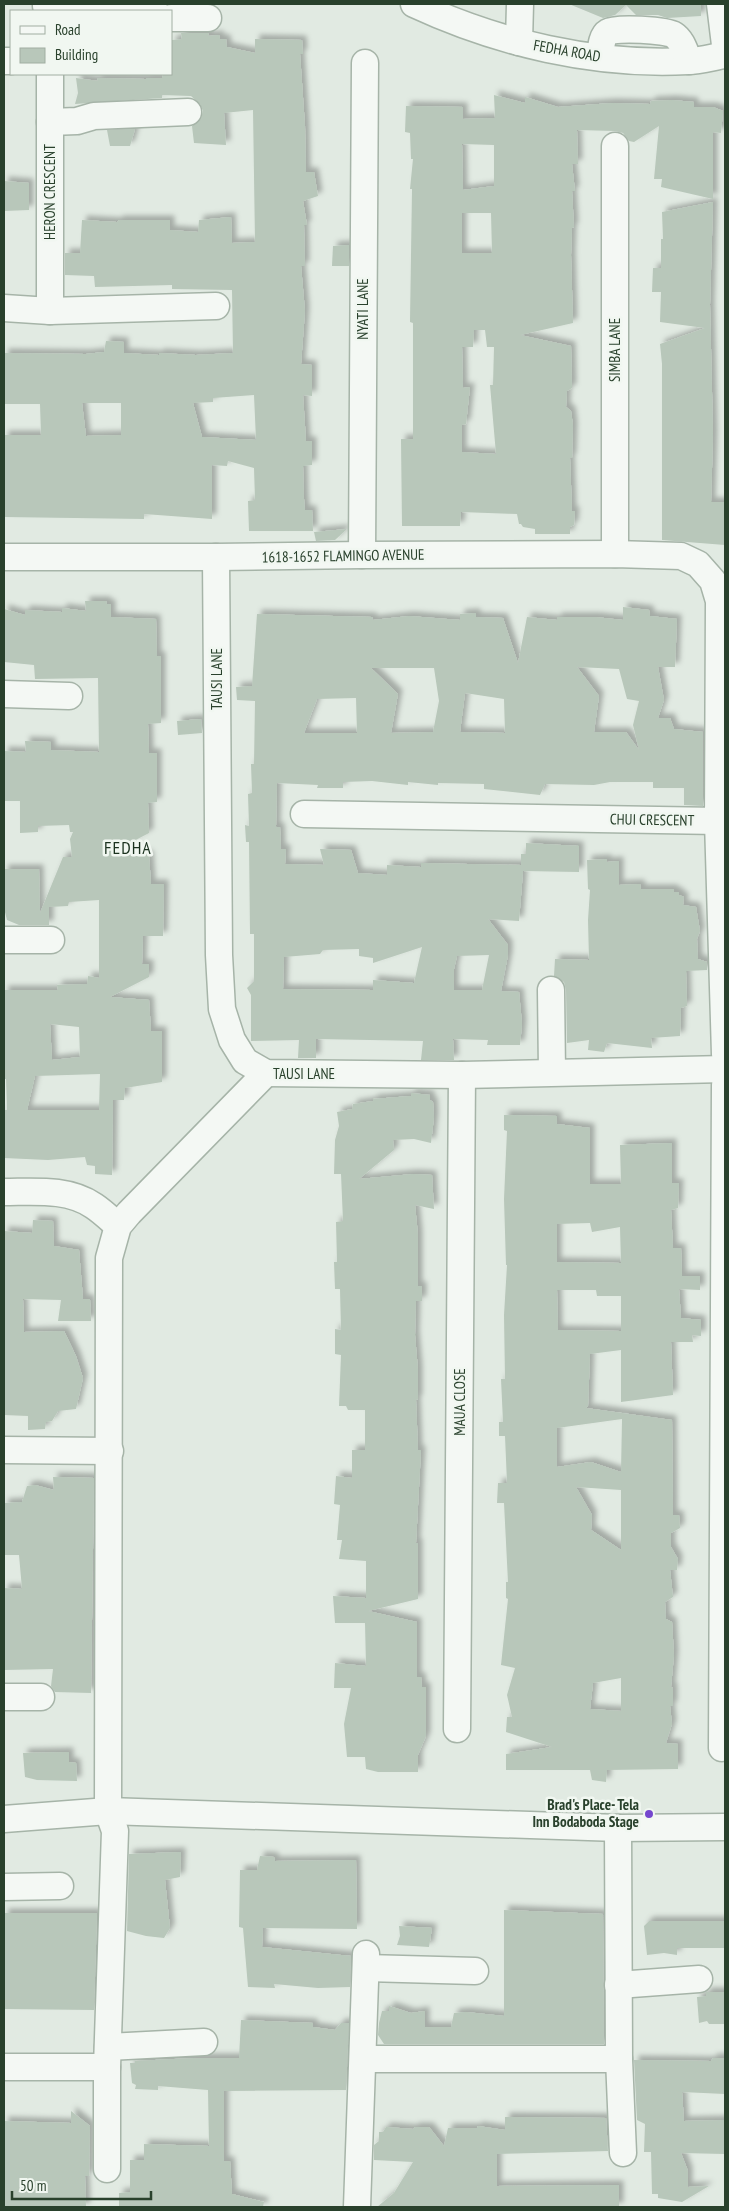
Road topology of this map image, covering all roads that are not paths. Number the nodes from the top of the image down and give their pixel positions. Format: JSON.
{"nodes":[{"id":1,"x":414,"y":4,"type":"edge"},
{"id":2,"x":520,"y":4,"type":"edge"},
{"id":3,"x":720,"y":4,"type":"edge"},
{"id":4,"x":46,"y":7,"type":"edge"},
{"id":5,"x":152,"y":10,"type":"edge"},
{"id":6,"x":172,"y":18,"type":"edge"},
{"id":7,"x":208,"y":18,"type":"dead end"},
{"id":8,"x":519,"y":42,"type":"junction"},
{"id":9,"x":725,"y":46,"type":"edge"},
{"id":10,"x":725,"y":55,"type":"edge"},
{"id":11,"x":365,"y":63,"type":"dead end"},
{"id":12,"x":50,"y":75,"type":"edge"},
{"id":13,"x":188,"y":112,"type":"dead end"},
{"id":14,"x":50,"y":122,"type":"junction"},
{"id":15,"x":615,"y":146,"type":"dead end"},
{"id":16,"x":216,"y":306,"type":"dead end"},
{"id":17,"x":4,"y":308,"type":"edge"},
{"id":18,"x":50,"y":311,"type":"junction"},
{"id":19,"x":615,"y":554,"type":"junction"},
{"id":20,"x":362,"y":555,"type":"junction"},
{"id":21,"x":4,"y":556,"type":"edge"},
{"id":22,"x":216,"y":558,"type":"junction"},
{"id":23,"x":4,"y":694,"type":"edge"},
{"id":24,"x":70,"y":696,"type":"dead end"},
{"id":25,"x":304,"y":814,"type":"dead end"},
{"id":26,"x":718,"y":821,"type":"junction"},
{"id":27,"x":4,"y":940,"type":"edge"},
{"id":28,"x":51,"y":940,"type":"dead end"},
{"id":29,"x":551,"y":990,"type":"dead end"},
{"id":30,"x":725,"y":1054,"type":"edge"},
{"id":31,"x":725,"y":1069,"type":"edge"},
{"id":32,"x":552,"y":1072,"type":"junction"},
{"id":33,"x":266,"y":1073,"type":"junction"},
{"id":34,"x":462,"y":1075,"type":"junction"},
{"id":35,"x":725,"y":1085,"type":"edge"},
{"id":36,"x":4,"y":1192,"type":"edge"},
{"id":37,"x":118,"y":1226,"type":"junction"},
{"id":38,"x":4,"y":1450,"type":"edge"},
{"id":39,"x":110,"y":1451,"type":"junction"},
{"id":40,"x":4,"y":1697,"type":"edge"},
{"id":41,"x":41,"y":1697,"type":"dead end"},
{"id":42,"x":457,"y":1729,"type":"dead end"},
{"id":43,"x":722,"y":1748,"type":"dead end"},
{"id":44,"x":108,"y":1812,"type":"junction"},
{"id":45,"x":4,"y":1819,"type":"edge"},
{"id":46,"x":725,"y":1827,"type":"edge"},
{"id":47,"x":618,"y":1828,"type":"junction"},
{"id":48,"x":60,"y":1886,"type":"dead end"},
{"id":49,"x":4,"y":1887,"type":"edge"},
{"id":50,"x":475,"y":1971,"type":"dead end"},
{"id":51,"x":699,"y":1979,"type":"dead end"},
{"id":52,"x":618,"y":1985,"type":"junction"},
{"id":53,"x":204,"y":2042,"type":"dead end"},
{"id":54,"x":108,"y":2057,"type":"junction"},
{"id":55,"x":363,"y":2059,"type":"junction"},
{"id":56,"x":619,"y":2059,"type":"junction"},
{"id":57,"x":4,"y":2067,"type":"edge"},
{"id":58,"x":623,"y":2153,"type":"dead end"},
{"id":59,"x":107,"y":2169,"type":"dead end"},
{"id":60,"x":357,"y":2207,"type":"edge"}],
"edges":[{"from":1,"to":8,"type":"street","name":"FEDHA ROAD"},
{"from":2,"to":8,"type":"street"},
{"from":3,"to":9,"type":"street"},
{"from":4,"to":5,"type":"street"},
{"from":6,"to":7,"type":"street"},
{"from":8,"to":10,"type":"street","name":"FEDHA ROAD"},
{"from":11,"to":20,"type":"street","name":"NYATI LANE"},
{"from":12,"to":14,"type":"street","name":"HERON CRESCENT"},
{"from":13,"to":14,"type":"street"},
{"from":14,"to":18,"type":"street","name":"HERON CRESCENT"},
{"from":15,"to":19,"type":"street","name":"SIMBA LANE"},
{"from":16,"to":18,"type":"street"},
{"from":17,"to":18,"type":"street"},
{"from":19,"to":20,"type":"street","name":"1618-1652 FLAMINGO AVENUE"},
{"from":19,"to":26,"type":"street","name":"1618-1652 FLAMINGO AVENUE"},
{"from":20,"to":22,"type":"street","name":"1618-1652 FLAMINGO AVENUE"},
{"from":21,"to":22,"type":"street","name":"1618-1652 FLAMINGO AVENUE"},
{"from":22,"to":33,"type":"street","name":"TAUSI LANE"},
{"from":23,"to":24,"type":"street"},
{"from":25,"to":26,"type":"street","name":"CHUI CRESCENT"},
{"from":26,"to":30,"type":"street"},
{"from":27,"to":28,"type":"street"},
{"from":29,"to":32,"type":"street"},
{"from":31,"to":32,"type":"street","name":"TAUSI LANE"},
{"from":32,"to":34,"type":"street","name":"TAUSI LANE"},
{"from":33,"to":34,"type":"street","name":"TAUSI LANE"},
{"from":33,"to":37,"type":"street"},
{"from":34,"to":42,"type":"street","name":"MAUA CLOSE"},
{"from":35,"to":43,"type":"street"},
{"from":36,"to":37,"type":"street"},
{"from":37,"to":39,"type":"street"},
{"from":38,"to":39,"type":"street"},
{"from":39,"to":44,"type":"street"},
{"from":40,"to":41,"type":"street"},
{"from":44,"to":45,"type":"street"},
{"from":44,"to":47,"type":"street"},
{"from":44,"to":54,"type":"street"},
{"from":46,"to":47,"type":"street"},
{"from":47,"to":52,"type":"street"},
{"from":48,"to":49,"type":"street"},
{"from":50,"to":55,"type":"street"},
{"from":51,"to":52,"type":"street"},
{"from":52,"to":56,"type":"street"},
{"from":53,"to":54,"type":"street"},
{"from":54,"to":57,"type":"street"},
{"from":54,"to":59,"type":"street"},
{"from":55,"to":56,"type":"street"},
{"from":55,"to":60,"type":"street"},
{"from":56,"to":58,"type":"street"}]}
